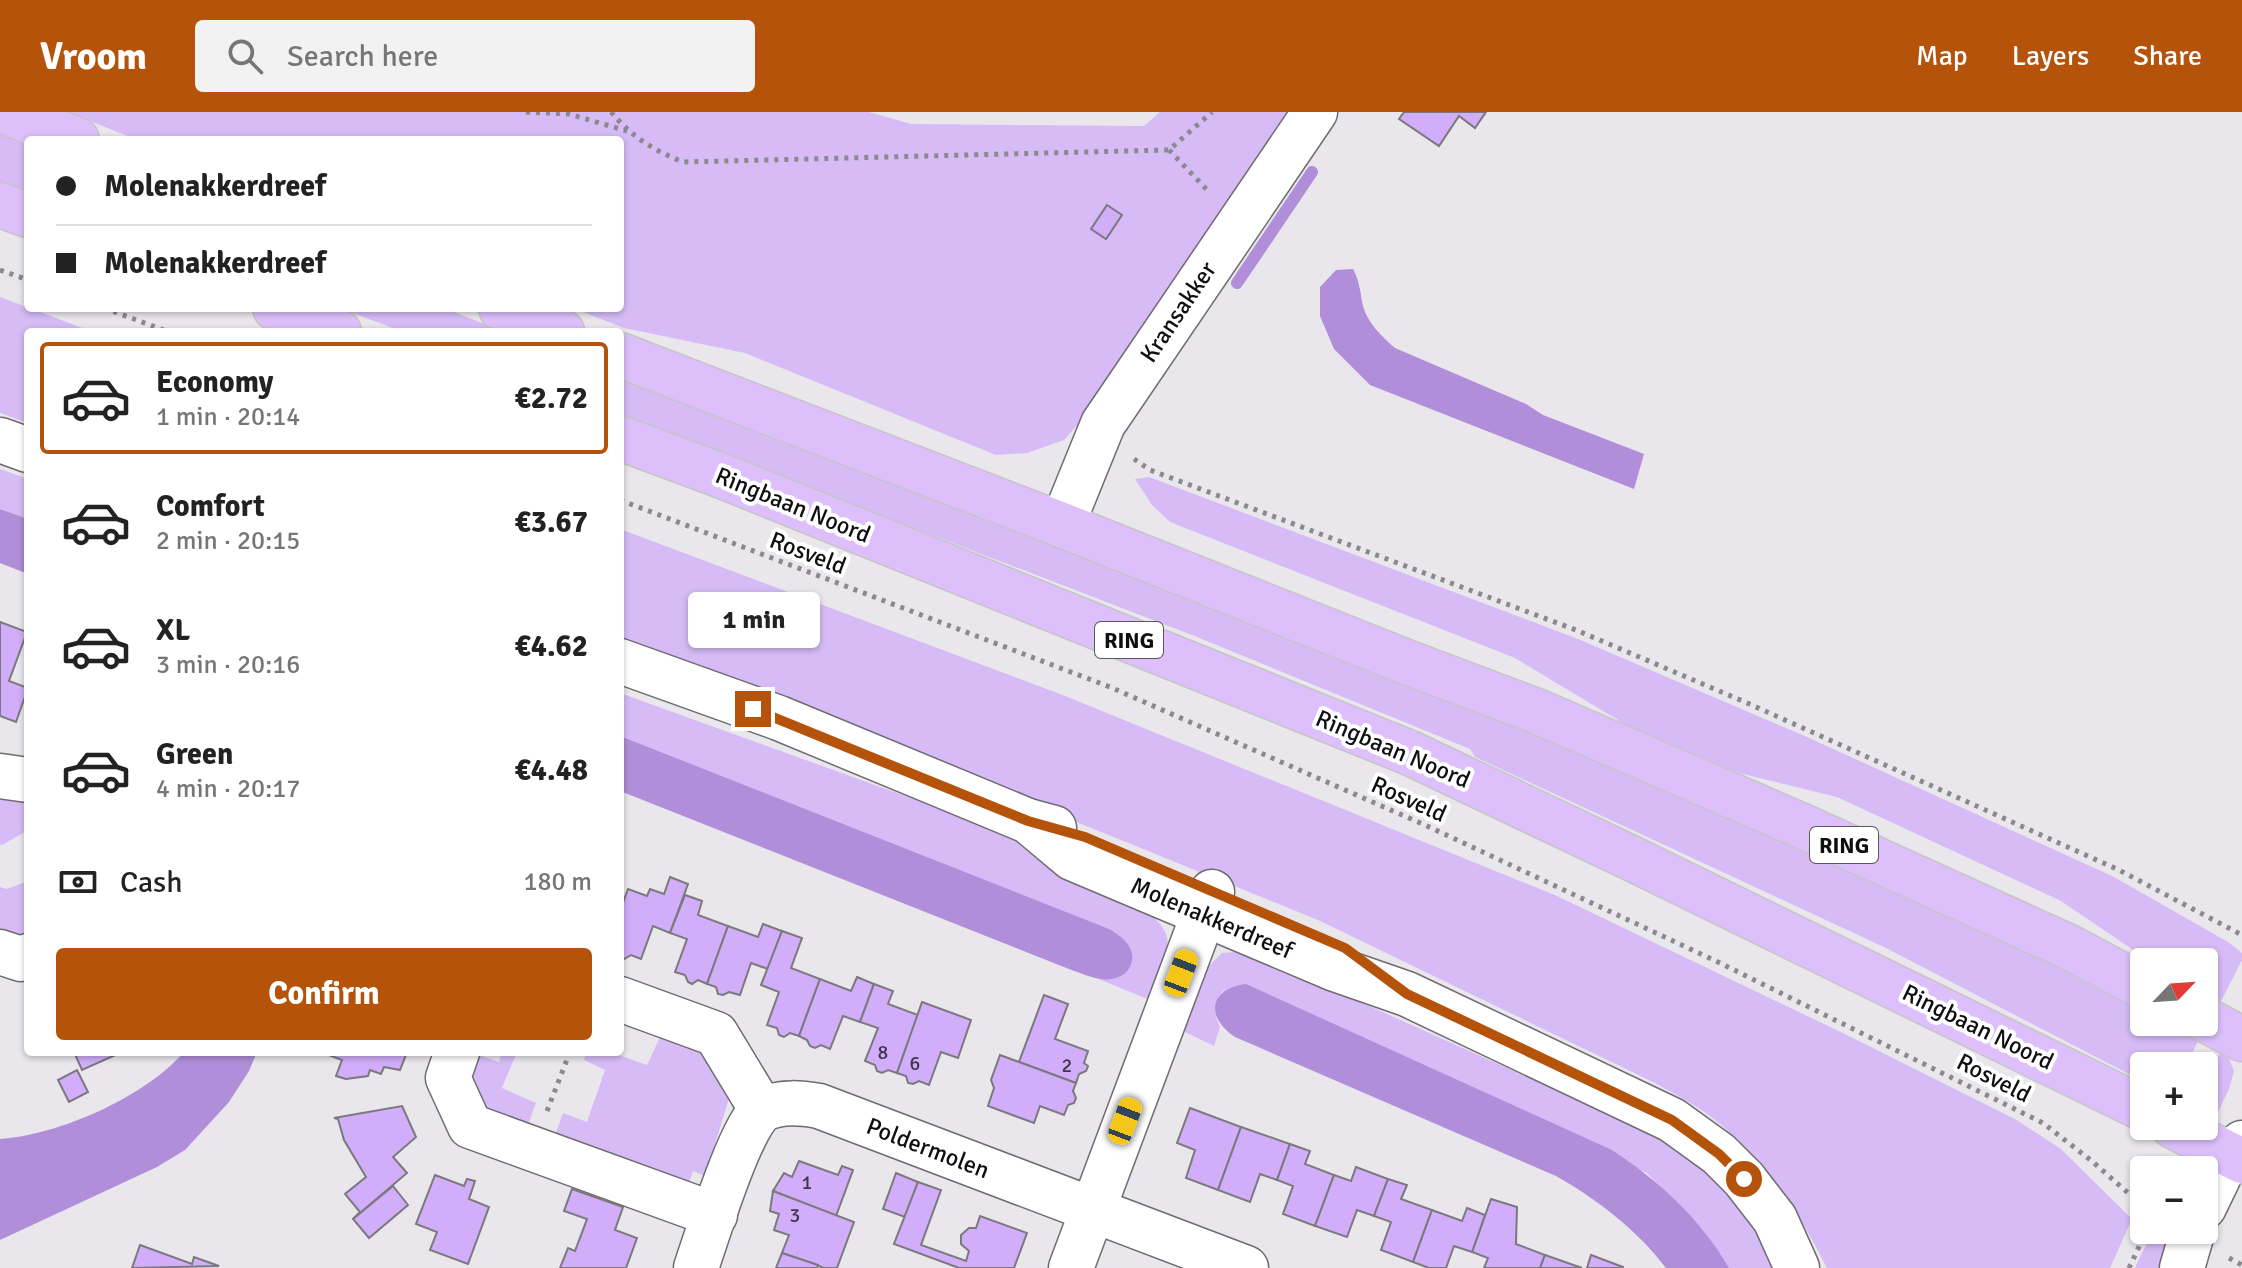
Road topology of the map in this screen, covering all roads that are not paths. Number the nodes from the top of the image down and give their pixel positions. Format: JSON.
{"nodes":[{"id":1,"x":6,"y":112,"type":"edge"},
{"id":2,"x":1315,"y":112,"type":"edge"},
{"id":3,"x":67,"y":136,"type":"edge"},
{"id":4,"x":0,"y":205,"type":"edge"},
{"id":5,"x":24,"y":214,"type":"edge"},
{"id":6,"x":286,"y":312,"type":"edge"},
{"id":7,"x":511,"y":312,"type":"edge"},
{"id":8,"x":328,"y":328,"type":"edge"},
{"id":9,"x":552,"y":328,"type":"edge"},
{"id":10,"x":624,"y":357,"type":"edge"},
{"id":11,"x":0,"y":440,"type":"edge"},
{"id":12,"x":624,"y":440,"type":"edge"},
{"id":13,"x":24,"y":449,"type":"edge"},
{"id":14,"x":1062,"y":525,"type":"junction"},
{"id":15,"x":624,"y":662,"type":"edge"},
{"id":16,"x":0,"y":776,"type":"edge"},
{"id":17,"x":24,"y":779,"type":"edge"},
{"id":18,"x":1208,"y":903,"type":"junction"},
{"id":19,"x":0,"y":952,"type":"edge"},
{"id":20,"x":24,"y":958,"type":"edge"},
{"id":21,"x":2130,"y":980,"type":"edge"},
{"id":22,"x":624,"y":1000,"type":"edge"},
{"id":23,"x":2218,"y":1026,"type":"edge"},
{"id":24,"x":2242,"y":1039,"type":"edge"},
{"id":25,"x":456,"y":1056,"type":"edge"},
{"id":26,"x":2130,"y":1102,"type":"edge"},
{"id":27,"x":762,"y":1110,"type":"junction"},
{"id":28,"x":2207,"y":1140,"type":"edge"},
{"id":29,"x":2238,"y":1153,"type":"edge"},
{"id":30,"x":2218,"y":1185,"type":"edge"},
{"id":31,"x":1092,"y":1210,"type":"junction"},
{"id":32,"x":715,"y":1215,"type":"junction"},
{"id":33,"x":2189,"y":1244,"type":"edge"},
{"id":34,"x":696,"y":1268,"type":"edge"},
{"id":35,"x":1071,"y":1268,"type":"edge"},
{"id":36,"x":1246,"y":1268,"type":"edge"},
{"id":37,"x":1797,"y":1268,"type":"edge"},
{"id":38,"x":2182,"y":1268,"type":"edge"}],
"edges":[{"from":1,"to":3,"type":"main road"},
{"from":2,"to":14,"type":"street","name":"Kransakker"},
{"from":4,"to":5,"type":"main road"},
{"from":6,"to":8,"type":"main road"},
{"from":7,"to":9,"type":"main road"},
{"from":10,"to":14,"type":"main road","number":"RING"},
{"from":11,"to":13,"type":"street"},
{"from":12,"to":26,"type":"main road","name":"Ringbaan Noord","number":"RING"},
{"from":14,"to":21,"type":"main road","number":"RING"},
{"from":15,"to":18,"type":"street","name":"Molenakkerdreef"},
{"from":16,"to":17,"type":"street"},
{"from":18,"to":31,"type":"street"},
{"from":18,"to":37,"type":"street","name":"Molenakkerdreef"},
{"from":19,"to":20,"type":"street"},
{"from":22,"to":27,"type":"street"},
{"from":23,"to":24,"type":"main road"},
{"from":25,"to":32,"type":"street"},
{"from":27,"to":31,"type":"street","name":"Poldermolen"},
{"from":27,"to":32,"type":"street"},
{"from":28,"to":29,"type":"main road"},
{"from":29,"to":30,"type":"street"},
{"from":31,"to":35,"type":"street"},
{"from":31,"to":36,"type":"street","name":"Poldermolen"},
{"from":32,"to":34,"type":"street"},
{"from":33,"to":38,"type":"street"}]}
